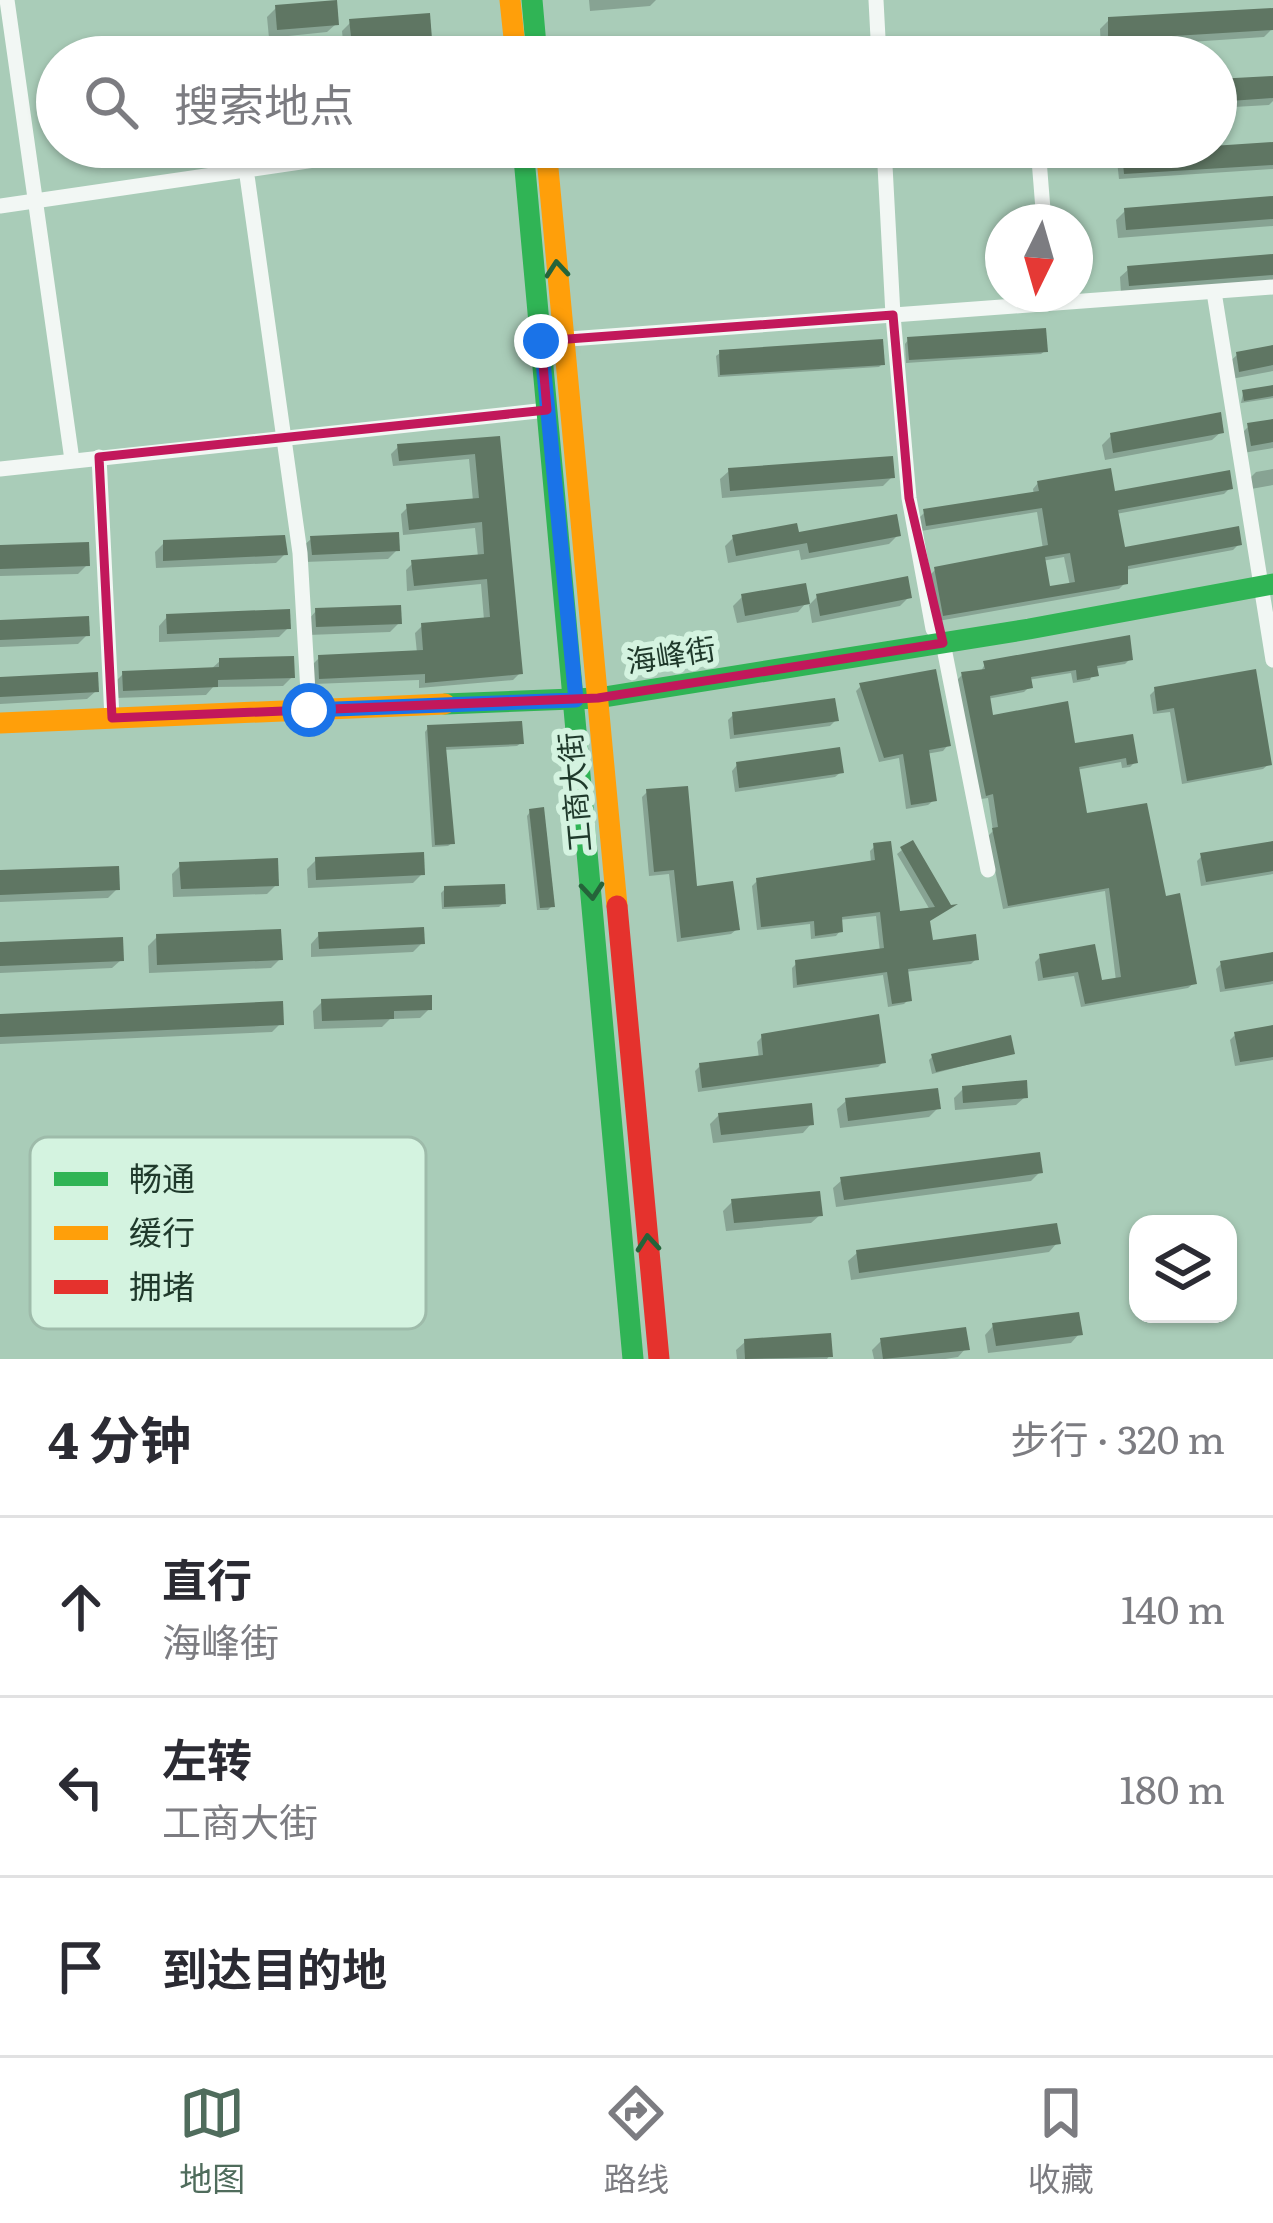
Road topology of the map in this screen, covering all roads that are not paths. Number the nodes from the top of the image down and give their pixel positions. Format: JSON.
{"nodes":[{"id":1,"x":511,"y":0,"type":"edge"},
{"id":2,"x":532,"y":0,"type":"edge"},
{"id":3,"x":876,"y":0,"type":"edge"},
{"id":4,"x":5,"y":10,"type":"edge"},
{"id":5,"x":514,"y":36,"type":"edge"},
{"id":6,"x":536,"y":36,"type":"edge"},
{"id":7,"x":878,"y":36,"type":"edge"},
{"id":8,"x":260,"y":168,"type":"edge"},
{"id":9,"x":526,"y":168,"type":"edge"},
{"id":10,"x":548,"y":168,"type":"edge"},
{"id":11,"x":885,"y":168,"type":"edge"},
{"id":12,"x":1040,"y":168,"type":"edge"},
{"id":13,"x":246,"y":170,"type":"junction"},
{"id":14,"x":36,"y":200,"type":"junction"},
{"id":15,"x":1043,"y":204,"type":"edge"},
{"id":16,"x":0,"y":206,"type":"edge"},
{"id":17,"x":1273,"y":287,"type":"edge"},
{"id":18,"x":1214,"y":292,"type":"junction"},
{"id":19,"x":1093,"y":297,"type":"edge"},
{"id":20,"x":985,"y":306,"type":"edge"},
{"id":21,"x":893,"y":315,"type":"junction"},
{"id":22,"x":564,"y":339,"type":"junction"},
{"id":23,"x":541,"y":341,"type":"junction"},
{"id":24,"x":547,"y":410,"type":"junction"},
{"id":25,"x":99,"y":457,"type":"junction"},
{"id":26,"x":72,"y":460,"type":"junction"},
{"id":27,"x":0,"y":470,"type":"edge"},
{"id":28,"x":1267,"y":585,"type":"edge"},
{"id":29,"x":943,"y":643,"type":"junction"},
{"id":30,"x":1273,"y":660,"type":"edge"},
{"id":31,"x":587,"y":699,"type":"junction"},
{"id":32,"x":309,"y":710,"type":"junction"},
{"id":33,"x":112,"y":718,"type":"junction"},
{"id":34,"x":0,"y":723,"type":"edge"},
{"id":35,"x":988,"y":870,"type":"dead end"},
{"id":36,"x":633,"y":1359,"type":"edge"},
{"id":37,"x":659,"y":1359,"type":"edge"}],
"edges":[{"from":1,"to":5,"type":"main road"},
{"from":2,"to":6,"type":"main road"},
{"from":3,"to":7,"type":"street"},
{"from":4,"to":14,"type":"street"},
{"from":8,"to":13,"type":"street"},
{"from":9,"to":23,"type":"main road","name":"工商大街"},
{"from":22,"to":10,"type":"main road","name":"工商大街","one_way":true},
{"from":11,"to":21,"type":"street"},
{"from":12,"to":15,"type":"street"},
{"from":13,"to":14,"type":"street"},
{"from":13,"to":32,"type":"street"},
{"from":14,"to":16,"type":"street"},
{"from":14,"to":26,"type":"street"},
{"from":17,"to":18,"type":"street"},
{"from":18,"to":19,"type":"street"},
{"from":18,"to":28,"type":"street"},
{"from":20,"to":21,"type":"street"},
{"from":21,"to":22,"type":"street"},
{"from":21,"to":29,"type":"street"},
{"from":22,"to":23,"type":"street"},
{"from":22,"to":31,"type":"main road","name":"工商大街"},
{"from":23,"to":24,"type":"main road","name":"工商大街"},
{"from":24,"to":25,"type":"street"},
{"from":24,"to":31,"type":"main road","name":"工商大街"},
{"from":25,"to":26,"type":"street"},
{"from":25,"to":33,"type":"street"},
{"from":26,"to":27,"type":"street"},
{"from":28,"to":29,"type":"main road","name":"海峰街"},
{"from":28,"to":30,"type":"street"},
{"from":29,"to":31,"type":"main road","name":"海峰街"},
{"from":29,"to":35,"type":"street"},
{"from":31,"to":32,"type":"main road","name":"海峰街"},
{"from":31,"to":36,"type":"main road","name":"工商大街","one_way":true},
{"from":37,"to":31,"type":"main road","name":"工商大街","one_way":true},
{"from":32,"to":33,"type":"main road","name":"海峰街"},
{"from":33,"to":34,"type":"main road","name":"海峰街"}]}
